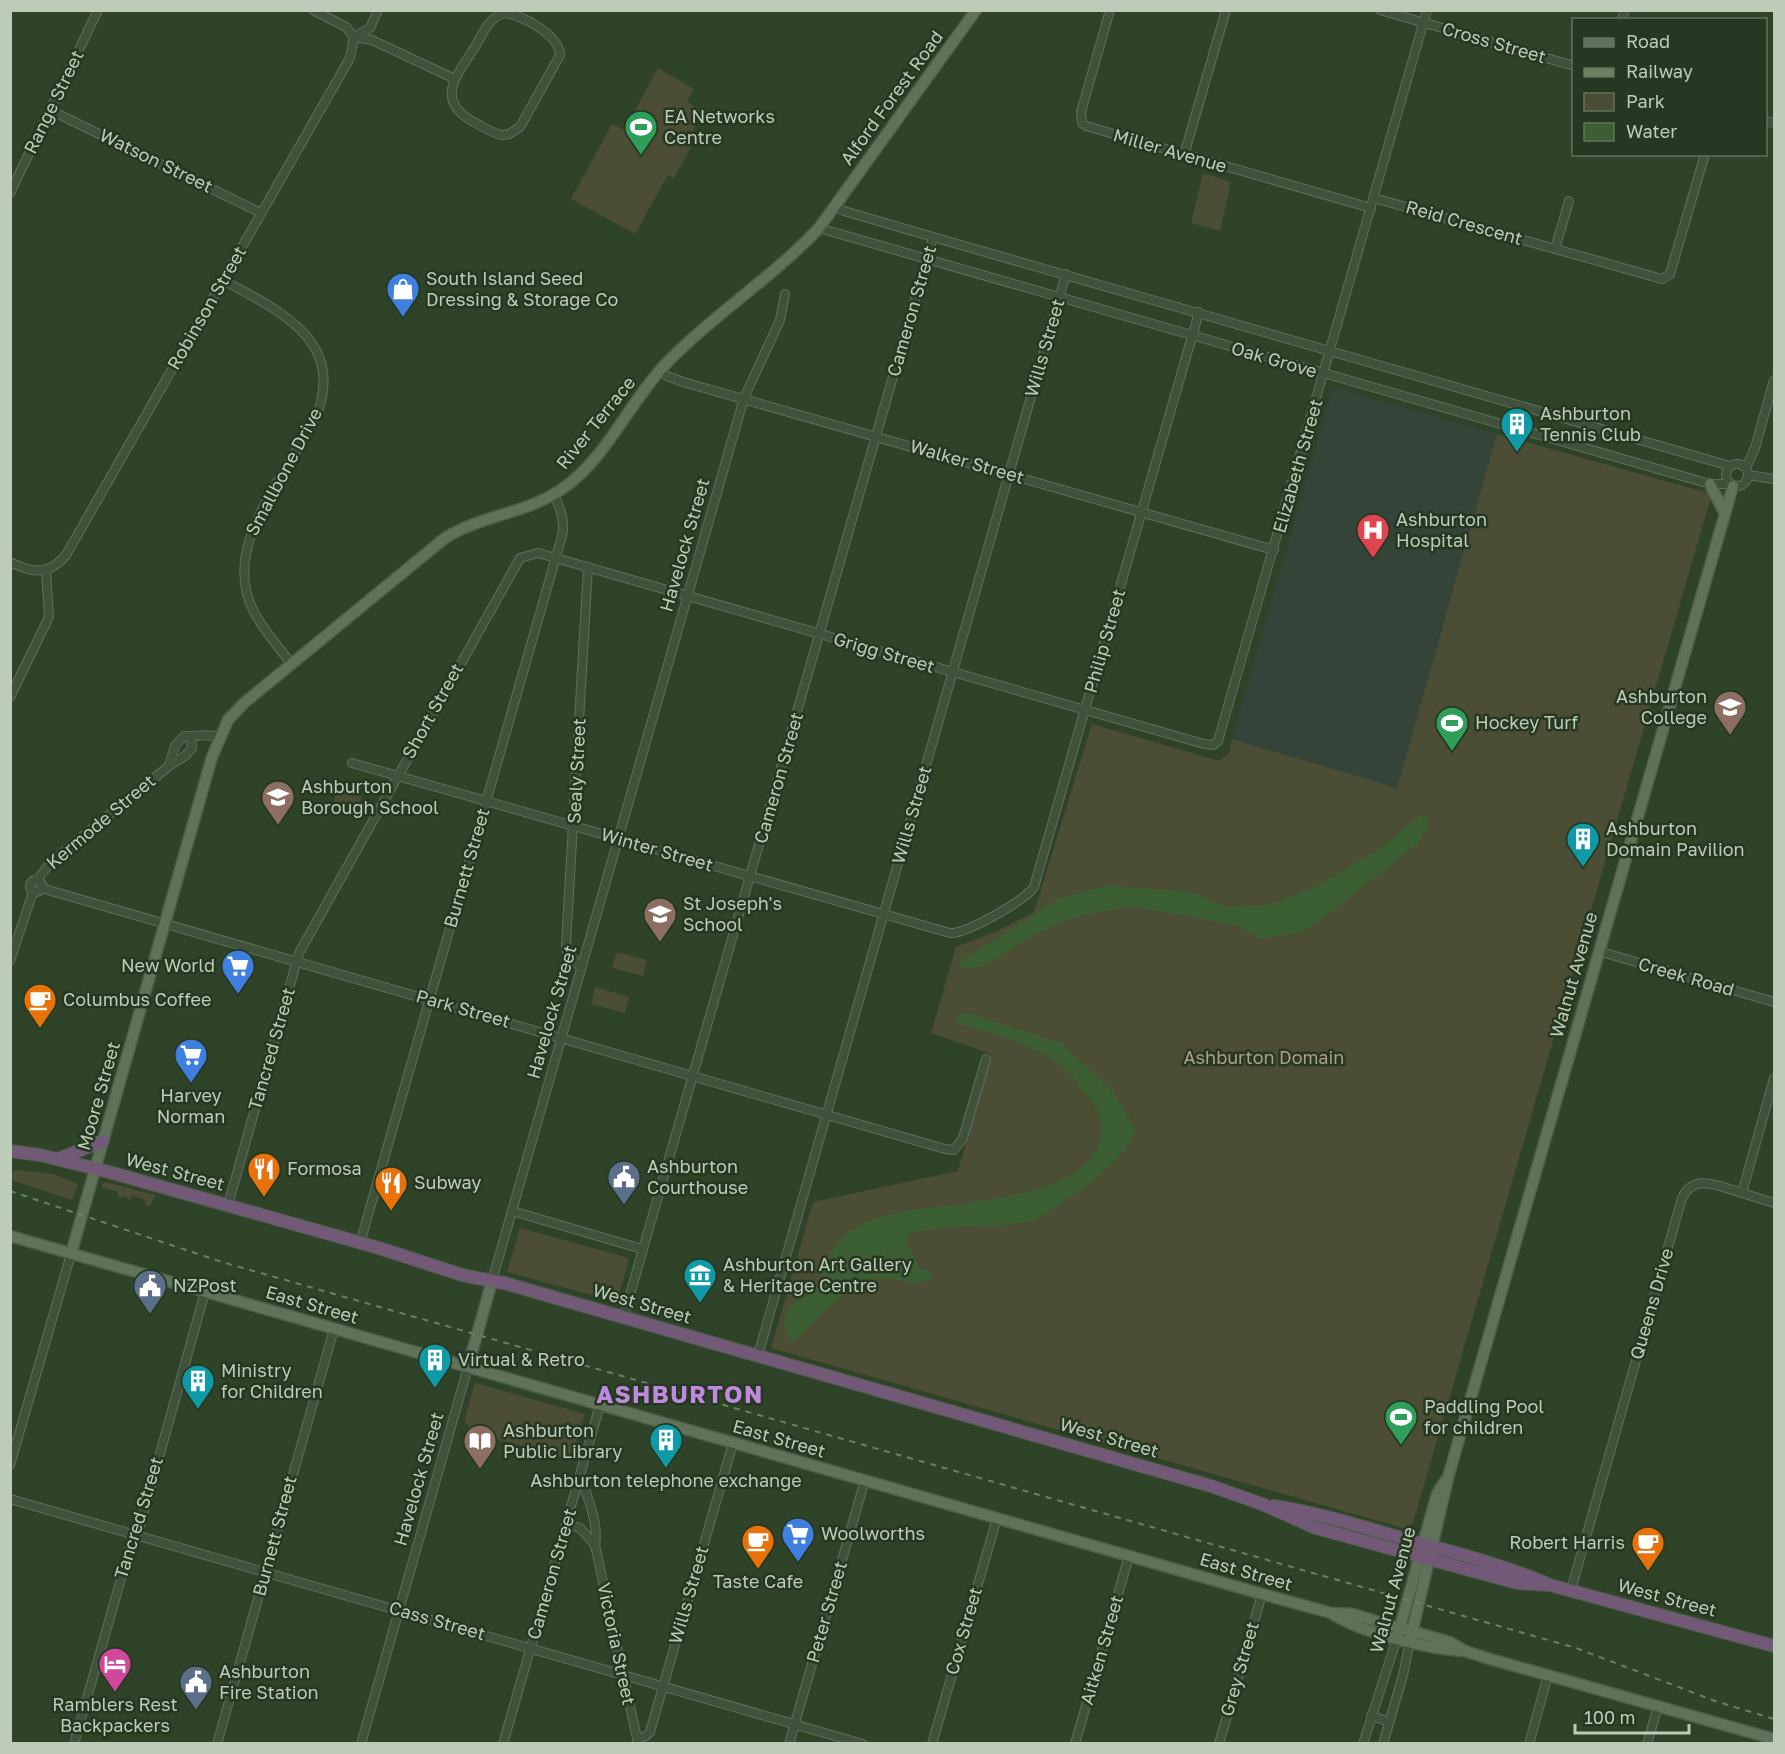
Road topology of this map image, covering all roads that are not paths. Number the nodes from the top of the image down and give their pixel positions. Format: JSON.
{"nodes":[{"id":1,"x":98,"y":10,"type":"edge"},
{"id":2,"x":313,"y":10,"type":"edge"},
{"id":3,"x":378,"y":10,"type":"edge"},
{"id":4,"x":976,"y":10,"type":"edge"},
{"id":5,"x":1110,"y":10,"type":"edge"},
{"id":6,"x":1226,"y":10,"type":"edge"},
{"id":7,"x":1380,"y":10,"type":"edge"},
{"id":8,"x":1427,"y":10,"type":"edge"},
{"id":9,"x":1424,"y":23,"type":"junction"},
{"id":10,"x":354,"y":37,"type":"junction"},
{"id":11,"x":1572,"y":65,"type":"edge"},
{"id":12,"x":455,"y":80,"type":"junction"},
{"id":13,"x":50,"y":110,"type":"junction"},
{"id":14,"x":1184,"y":155,"type":"junction"},
{"id":15,"x":1704,"y":156,"type":"edge"},
{"id":16,"x":10,"y":193,"type":"edge"},
{"id":17,"x":1374,"y":198,"type":"junction"},
{"id":18,"x":1569,"y":201,"type":"dead end"},
{"id":19,"x":836,"y":206,"type":"junction"},
{"id":20,"x":1371,"y":208,"type":"junction"},
{"id":21,"x":261,"y":213,"type":"junction"},
{"id":22,"x":819,"y":228,"type":"junction"},
{"id":23,"x":933,"y":237,"type":"junction"},
{"id":24,"x":1555,"y":249,"type":"junction"},
{"id":25,"x":926,"y":260,"type":"junction"},
{"id":26,"x":1066,"y":274,"type":"junction"},
{"id":27,"x":223,"y":280,"type":"junction"},
{"id":28,"x":785,"y":294,"type":"dead end"},
{"id":29,"x":1060,"y":297,"type":"junction"},
{"id":30,"x":1199,"y":312,"type":"junction"},
{"id":31,"x":1192,"y":336,"type":"junction"},
{"id":32,"x":1331,"y":350,"type":"junction"},
{"id":33,"x":661,"y":369,"type":"junction"},
{"id":34,"x":1324,"y":374,"type":"junction"},
{"id":35,"x":1774,"y":380,"type":"edge"},
{"id":36,"x":744,"y":398,"type":"junction"},
{"id":37,"x":876,"y":436,"type":"junction"},
{"id":38,"x":1730,"y":466,"type":"junction"},
{"id":39,"x":1747,"y":472,"type":"junction"},
{"id":40,"x":1009,"y":474,"type":"junction"},
{"id":41,"x":1774,"y":479,"type":"edge"},
{"id":42,"x":1710,"y":484,"type":"junction"},
{"id":43,"x":1732,"y":485,"type":"junction"},
{"id":44,"x":554,"y":494,"type":"junction"},
{"id":45,"x":1142,"y":512,"type":"junction"},
{"id":46,"x":1724,"y":512,"type":"junction"},
{"id":47,"x":1274,"y":550,"type":"junction"},
{"id":48,"x":556,"y":558,"type":"junction"},
{"id":49,"x":10,"y":562,"type":"edge"},
{"id":50,"x":588,"y":567,"type":"junction"},
{"id":51,"x":46,"y":570,"type":"junction"},
{"id":52,"x":687,"y":597,"type":"junction"},
{"id":53,"x":820,"y":634,"type":"junction"},
{"id":54,"x":291,"y":664,"type":"junction"},
{"id":55,"x":952,"y":672,"type":"junction"},
{"id":56,"x":10,"y":697,"type":"edge"},
{"id":57,"x":1085,"y":710,"type":"junction"},
{"id":58,"x":219,"y":737,"type":"junction"},
{"id":59,"x":191,"y":739,"type":"junction"},
{"id":60,"x":1212,"y":745,"type":"joint"},
{"id":61,"x":352,"y":763,"type":"dead end"},
{"id":62,"x":169,"y":766,"type":"junction"},
{"id":63,"x":397,"y":776,"type":"junction"},
{"id":64,"x":486,"y":801,"type":"junction"},
{"id":65,"x":574,"y":826,"type":"junction"},
{"id":66,"x":618,"y":839,"type":"junction"},
{"id":67,"x":751,"y":877,"type":"junction"},
{"id":68,"x":37,"y":887,"type":"junction"},
{"id":69,"x":883,"y":915,"type":"junction"},
{"id":70,"x":165,"y":924,"type":"junction"},
{"id":71,"x":961,"y":932,"type":"joint"},
{"id":72,"x":1598,"y":951,"type":"junction"},
{"id":73,"x":10,"y":962,"type":"edge"},
{"id":74,"x":296,"y":962,"type":"junction"},
{"id":75,"x":582,"y":968,"type":"junction"},
{"id":76,"x":429,"y":1000,"type":"junction"},
{"id":77,"x":1774,"y":1002,"type":"edge"},
{"id":78,"x":562,"y":1038,"type":"junction"},
{"id":79,"x":986,"y":1059,"type":"dead end"},
{"id":80,"x":694,"y":1075,"type":"junction"},
{"id":81,"x":1774,"y":1078,"type":"edge"},
{"id":82,"x":827,"y":1113,"type":"junction"},
{"id":83,"x":103,"y":1141,"type":"junction"},
{"id":84,"x":10,"y":1151,"type":"edge"},
{"id":85,"x":58,"y":1160,"type":"junction"},
{"id":86,"x":95,"y":1169,"type":"junction"},
{"id":87,"x":1742,"y":1193,"type":"junction"},
{"id":88,"x":1774,"y":1203,"type":"edge"},
{"id":89,"x":228,"y":1205,"type":"junction"},
{"id":90,"x":512,"y":1212,"type":"junction"},
{"id":91,"x":10,"y":1236,"type":"edge"},
{"id":92,"x":360,"y":1243,"type":"junction"},
{"id":93,"x":642,"y":1249,"type":"junction"},
{"id":94,"x":71,"y":1254,"type":"junction"},
{"id":95,"x":492,"y":1281,"type":"junction"},
{"id":96,"x":205,"y":1292,"type":"junction"},
{"id":97,"x":623,"y":1319,"type":"junction"},
{"id":98,"x":333,"y":1329,"type":"junction"},
{"id":99,"x":758,"y":1355,"type":"junction"},
{"id":100,"x":468,"y":1367,"type":"junction"},
{"id":101,"x":600,"y":1405,"type":"junction"},
{"id":102,"x":733,"y":1443,"type":"junction"},
{"id":103,"x":10,"y":1465,"type":"edge"},
{"id":104,"x":580,"y":1475,"type":"junction"},
{"id":105,"x":864,"y":1480,"type":"junction"},
{"id":106,"x":10,"y":1499,"type":"edge"},
{"id":107,"x":1262,"y":1504,"type":"junction"},
{"id":108,"x":593,"y":1515,"type":"junction"},
{"id":109,"x":997,"y":1518,"type":"junction"},
{"id":110,"x":566,"y":1524,"type":"junction"},
{"id":111,"x":580,"y":1528,"type":"junction"},
{"id":112,"x":134,"y":1533,"type":"junction"},
{"id":113,"x":595,"y":1545,"type":"junction"},
{"id":114,"x":1428,"y":1545,"type":"junction"},
{"id":115,"x":1129,"y":1556,"type":"junction"},
{"id":116,"x":1426,"y":1560,"type":"junction"},
{"id":117,"x":265,"y":1571,"type":"junction"},
{"id":118,"x":1550,"y":1584,"type":"junction"},
{"id":119,"x":1571,"y":1590,"type":"junction"},
{"id":120,"x":1262,"y":1594,"type":"junction"},
{"id":121,"x":399,"y":1610,"type":"junction"},
{"id":122,"x":1405,"y":1634,"type":"junction"},
{"id":123,"x":1774,"y":1646,"type":"edge"},
{"id":124,"x":531,"y":1648,"type":"junction"},
{"id":125,"x":623,"y":1675,"type":"junction"},
{"id":126,"x":1548,"y":1675,"type":"junction"},
{"id":127,"x":663,"y":1686,"type":"junction"},
{"id":128,"x":1658,"y":1706,"type":"junction"},
{"id":129,"x":1371,"y":1716,"type":"junction"},
{"id":130,"x":1390,"y":1722,"type":"junction"},
{"id":131,"x":795,"y":1724,"type":"junction"},
{"id":132,"x":1774,"y":1739,"type":"edge"},
{"id":133,"x":638,"y":1741,"type":"edge"},
{"id":134,"x":74,"y":1743,"type":"edge"},
{"id":135,"x":217,"y":1743,"type":"edge"},
{"id":136,"x":361,"y":1743,"type":"edge"},
{"id":137,"x":503,"y":1743,"type":"edge"},
{"id":138,"x":789,"y":1743,"type":"edge"},
{"id":139,"x":863,"y":1743,"type":"edge"},
{"id":140,"x":932,"y":1743,"type":"edge"},
{"id":141,"x":1076,"y":1743,"type":"edge"},
{"id":142,"x":1219,"y":1743,"type":"edge"},
{"id":143,"x":1363,"y":1743,"type":"edge"},
{"id":144,"x":1383,"y":1743,"type":"edge"},
{"id":145,"x":1529,"y":1743,"type":"edge"},
{"id":146,"x":1647,"y":1743,"type":"edge"}],
"edges":[{"from":1,"to":13,"type":"street","name":"Range Street"},
{"from":2,"to":10,"type":"street"},
{"from":3,"to":10,"type":"street"},
{"from":4,"to":19,"type":"main road","name":"Alford Forest Road"},
{"from":5,"to":14,"type":"street","name":"Miller Avenue"},
{"from":6,"to":14,"type":"street"},
{"from":7,"to":9,"type":"street","name":"Cross Street"},
{"from":8,"to":9,"type":"street","name":"Elizabeth Street"},
{"from":9,"to":11,"type":"street","name":"Cross Street"},
{"from":9,"to":17,"type":"street","name":"Elizabeth Street"},
{"from":10,"to":12,"type":"street"},
{"from":10,"to":21,"type":"street","name":"Robinson Street"},
{"from":12,"to":12,"type":"street"},
{"from":13,"to":16,"type":"street","name":"Range Street"},
{"from":13,"to":21,"type":"street","name":"Watson Street"},
{"from":14,"to":20,"type":"street","name":"Miller Avenue"},
{"from":15,"to":24,"type":"street","name":"Reid Crescent"},
{"from":17,"to":20,"type":"street","name":"Elizabeth Street"},
{"from":17,"to":24,"type":"street","name":"Reid Crescent"},
{"from":18,"to":24,"type":"street"},
{"from":19,"to":22,"type":"main road","name":"River Terrace"},
{"from":19,"to":23,"type":"street","name":"Oak Grove"},
{"from":20,"to":32,"type":"street","name":"Elizabeth Street"},
{"from":21,"to":27,"type":"street","name":"Robinson Street"},
{"from":22,"to":25,"type":"street","name":"Oak Grove"},
{"from":22,"to":33,"type":"main road","name":"River Terrace"},
{"from":23,"to":25,"type":"street","name":"Cameron Street"},
{"from":23,"to":26,"type":"street","name":"Oak Grove"},
{"from":25,"to":29,"type":"street","name":"Oak Grove"},
{"from":25,"to":37,"type":"street","name":"Cameron Street"},
{"from":26,"to":29,"type":"street","name":"Wills Street"},
{"from":26,"to":30,"type":"street","name":"Oak Grove"},
{"from":27,"to":51,"type":"street","name":"Robinson Street"},
{"from":27,"to":54,"type":"street","name":"Smallbone Drive"},
{"from":28,"to":36,"type":"street","name":"Havelock Street"},
{"from":29,"to":31,"type":"street","name":"Oak Grove"},
{"from":29,"to":40,"type":"street","name":"Wills Street"},
{"from":30,"to":31,"type":"street","name":"Philip Street"},
{"from":30,"to":32,"type":"street","name":"Oak Grove"},
{"from":31,"to":34,"type":"street","name":"Oak Grove"},
{"from":31,"to":45,"type":"street","name":"Philip Street"},
{"from":32,"to":34,"type":"street","name":"Elizabeth Street"},
{"from":32,"to":38,"type":"street","name":"Oak Grove"},
{"from":33,"to":36,"type":"street","name":"Walker Street"},
{"from":33,"to":44,"type":"main road","name":"River Terrace"},
{"from":34,"to":42,"type":"street","name":"Oak Grove"},
{"from":34,"to":47,"type":"street","name":"Elizabeth Street"},
{"from":35,"to":39,"type":"street"},
{"from":36,"to":37,"type":"street","name":"Walker Street"},
{"from":36,"to":52,"type":"street","name":"Havelock Street"},
{"from":37,"to":40,"type":"street","name":"Walker Street"},
{"from":37,"to":53,"type":"street","name":"Cameron Street"},
{"from":38,"to":39,"type":"street"},
{"from":38,"to":43,"type":"street"},
{"from":39,"to":41,"type":"street"},
{"from":39,"to":43,"type":"street"},
{"from":40,"to":45,"type":"street","name":"Walker Street"},
{"from":40,"to":55,"type":"street","name":"Wills Street"},
{"from":42,"to":43,"type":"street","name":"Oak Grove"},
{"from":42,"to":46,"type":"main road"},
{"from":43,"to":46,"type":"main road","name":"Walnut Avenue"},
{"from":44,"to":48,"type":"street","name":"Burnett Street"},
{"from":44,"to":54,"type":"main road","name":"River Terrace"},
{"from":45,"to":47,"type":"street","name":"Walker Street"},
{"from":45,"to":57,"type":"street","name":"Philip Street"},
{"from":46,"to":72,"type":"main road","name":"Walnut Avenue"},
{"from":47,"to":60,"type":"street","name":"Elizabeth Street"},
{"from":48,"to":50,"type":"street","name":"Grigg Street"},
{"from":48,"to":63,"type":"street","name":"Short Street"},
{"from":48,"to":64,"type":"street","name":"Burnett Street"},
{"from":49,"to":51,"type":"street"},
{"from":50,"to":52,"type":"street","name":"Grigg Street"},
{"from":50,"to":65,"type":"street","name":"Sealy Street"},
{"from":51,"to":56,"type":"street"},
{"from":52,"to":53,"type":"street","name":"Grigg Street"},
{"from":52,"to":66,"type":"street","name":"Havelock Street"},
{"from":53,"to":55,"type":"street","name":"Grigg Street"},
{"from":53,"to":67,"type":"street","name":"Cameron Street"},
{"from":54,"to":58,"type":"main road","name":"River Terrace"},
{"from":55,"to":57,"type":"street","name":"Grigg Street"},
{"from":55,"to":69,"type":"street","name":"Wills Street"},
{"from":57,"to":60,"type":"street","name":"Grigg Street"},
{"from":57,"to":71,"type":"street","name":"Philip Street"},
{"from":58,"to":59,"type":"street"},
{"from":58,"to":70,"type":"main road","name":"Moore Street"},
{"from":59,"to":62,"type":"street","name":"Kermode Street"},
{"from":59,"to":62,"type":"street","name":"Kermode Street"},
{"from":61,"to":63,"type":"street","name":"Winter Street"},
{"from":62,"to":68,"type":"street","name":"Kermode Street"},
{"from":63,"to":64,"type":"street","name":"Winter Street"},
{"from":63,"to":74,"type":"street","name":"Short Street"},
{"from":64,"to":65,"type":"street","name":"Winter Street"},
{"from":64,"to":76,"type":"street","name":"Burnett Street"},
{"from":65,"to":66,"type":"street","name":"Winter Street"},
{"from":65,"to":75,"type":"street","name":"Sealy Street"},
{"from":66,"to":67,"type":"street","name":"Winter Street"},
{"from":66,"to":75,"type":"street","name":"Havelock Street"},
{"from":67,"to":69,"type":"street","name":"Winter Street"},
{"from":67,"to":80,"type":"street","name":"Cameron Street"},
{"from":68,"to":70,"type":"street","name":"Park Street"},
{"from":68,"to":73,"type":"street","name":"Kermode Street"},
{"from":69,"to":71,"type":"street","name":"Winter Street"},
{"from":69,"to":82,"type":"street","name":"Wills Street"},
{"from":70,"to":74,"type":"street","name":"Park Street"},
{"from":70,"to":83,"type":"main road","name":"Moore Street"},
{"from":72,"to":77,"type":"street","name":"Creek Road"},
{"from":72,"to":114,"type":"main road","name":"Walnut Avenue"},
{"from":74,"to":76,"type":"street","name":"Park Street"},
{"from":74,"to":89,"type":"street","name":"Tancred Street"},
{"from":75,"to":78,"type":"street","name":"Havelock Street"},
{"from":76,"to":78,"type":"street","name":"Park Street"},
{"from":76,"to":92,"type":"street","name":"Burnett Street"},
{"from":78,"to":80,"type":"street","name":"Park Street"},
{"from":78,"to":90,"type":"street","name":"Havelock Street"},
{"from":79,"to":82,"type":"street","name":"Park Street"},
{"from":80,"to":82,"type":"street","name":"Park Street"},
{"from":80,"to":93,"type":"street","name":"Cameron Street"},
{"from":81,"to":87,"type":"street"},
{"from":82,"to":99,"type":"street","name":"Wills Street"},
{"from":83,"to":85,"type":"highway"},
{"from":83,"to":86,"type":"main road","name":"Moore Street"},
{"from":84,"to":85,"type":"highway","name":"West Street"},
{"from":85,"to":86,"type":"highway","name":"West Street"},
{"from":86,"to":89,"type":"highway","name":"West Street"},
{"from":86,"to":94,"type":"main road","name":"Moore Street"},
{"from":87,"to":88,"type":"street"},
{"from":87,"to":119,"type":"street","name":"Queens Drive"},
{"from":89,"to":92,"type":"highway","name":"West Street"},
{"from":90,"to":93,"type":"street"},
{"from":90,"to":95,"type":"street","name":"Havelock Street"},
{"from":91,"to":94,"type":"main road","name":"East Street"},
{"from":92,"to":95,"type":"highway","name":"West Street"},
{"from":93,"to":97,"type":"street","name":"Cameron Street"},
{"from":94,"to":96,"type":"main road","name":"East Street"},
{"from":94,"to":103,"type":"street","name":"Moore Street"},
{"from":95,"to":97,"type":"highway","name":"West Street"},
{"from":95,"to":100,"type":"main road","name":"Havelock Street"},
{"from":96,"to":98,"type":"main road","name":"East Street"},
{"from":96,"to":112,"type":"street","name":"Tancred Street"},
{"from":97,"to":99,"type":"highway","name":"West Street"},
{"from":98,"to":100,"type":"main road","name":"East Street"},
{"from":98,"to":117,"type":"street","name":"Burnett Street"},
{"from":99,"to":107,"type":"highway","name":"West Street"},
{"from":100,"to":101,"type":"main road","name":"East Street"},
{"from":100,"to":121,"type":"street","name":"Havelock Street"},
{"from":101,"to":102,"type":"main road","name":"East Street"},
{"from":101,"to":104,"type":"street","name":"Cameron Street"},
{"from":102,"to":105,"type":"main road","name":"East Street"},
{"from":102,"to":127,"type":"street","name":"Wills Street"},
{"from":104,"to":108,"type":"street","name":"Victoria Street"},
{"from":104,"to":110,"type":"street","name":"Cameron Street"},
{"from":105,"to":109,"type":"main road","name":"East Street"},
{"from":105,"to":131,"type":"street","name":"Peter Street"},
{"from":106,"to":112,"type":"street","name":"Cass Street"},
{"from":107,"to":114,"type":"highway","name":"West Street"},
{"from":107,"to":116,"type":"highway","name":"West Street"},
{"from":108,"to":111,"type":"street"},
{"from":108,"to":113,"type":"street","name":"Victoria Street"},
{"from":109,"to":115,"type":"main road","name":"East Street"},
{"from":109,"to":140,"type":"street","name":"Cox Street"},
{"from":110,"to":111,"type":"street"},
{"from":110,"to":124,"type":"street","name":"Cameron Street"},
{"from":111,"to":113,"type":"street","name":"Victoria Street"},
{"from":112,"to":117,"type":"street","name":"Cass Street"},
{"from":112,"to":134,"type":"street","name":"Tancred Street"},
{"from":113,"to":125,"type":"street","name":"Victoria Street"},
{"from":114,"to":116,"type":"main road","name":"Walnut Avenue"},
{"from":114,"to":118,"type":"highway","name":"West Street"},
{"from":115,"to":120,"type":"main road","name":"East Street"},
{"from":115,"to":141,"type":"street","name":"Aitken Street"},
{"from":116,"to":118,"type":"highway","name":"West Street"},
{"from":116,"to":122,"type":"main road","name":"Walnut Avenue"},
{"from":117,"to":121,"type":"street","name":"Cass Street"},
{"from":117,"to":135,"type":"street","name":"Burnett Street"},
{"from":118,"to":119,"type":"highway","name":"West Street"},
{"from":119,"to":123,"type":"highway","name":"West Street"},
{"from":120,"to":122,"type":"main road","name":"East Street"},
{"from":120,"to":142,"type":"street","name":"Grey Street"},
{"from":121,"to":124,"type":"street","name":"Cass Street"},
{"from":121,"to":136,"type":"street","name":"Havelock Street"},
{"from":122,"to":126,"type":"main road","name":"East Street"},
{"from":122,"to":129,"type":"street","name":"Walnut Avenue"},
{"from":122,"to":130,"type":"street","name":"Walnut Avenue"},
{"from":124,"to":125,"type":"street","name":"Cass Street"},
{"from":124,"to":137,"type":"street","name":"Cameron Street"},
{"from":125,"to":127,"type":"street","name":"Cass Street"},
{"from":125,"to":133,"type":"street","name":"Victoria Street"},
{"from":126,"to":128,"type":"main road","name":"East Street"},
{"from":126,"to":145,"type":"street"},
{"from":127,"to":131,"type":"street","name":"Cass Street"},
{"from":127,"to":133,"type":"street","name":"Wills Street"},
{"from":128,"to":132,"type":"main road","name":"East Street"},
{"from":128,"to":146,"type":"street"},
{"from":129,"to":130,"type":"street"},
{"from":129,"to":143,"type":"street","name":"Walnut Avenue"},
{"from":130,"to":144,"type":"street","name":"Walnut Avenue"},
{"from":131,"to":138,"type":"street","name":"Peter Street"},
{"from":131,"to":139,"type":"street","name":"Cass Street"}]}
